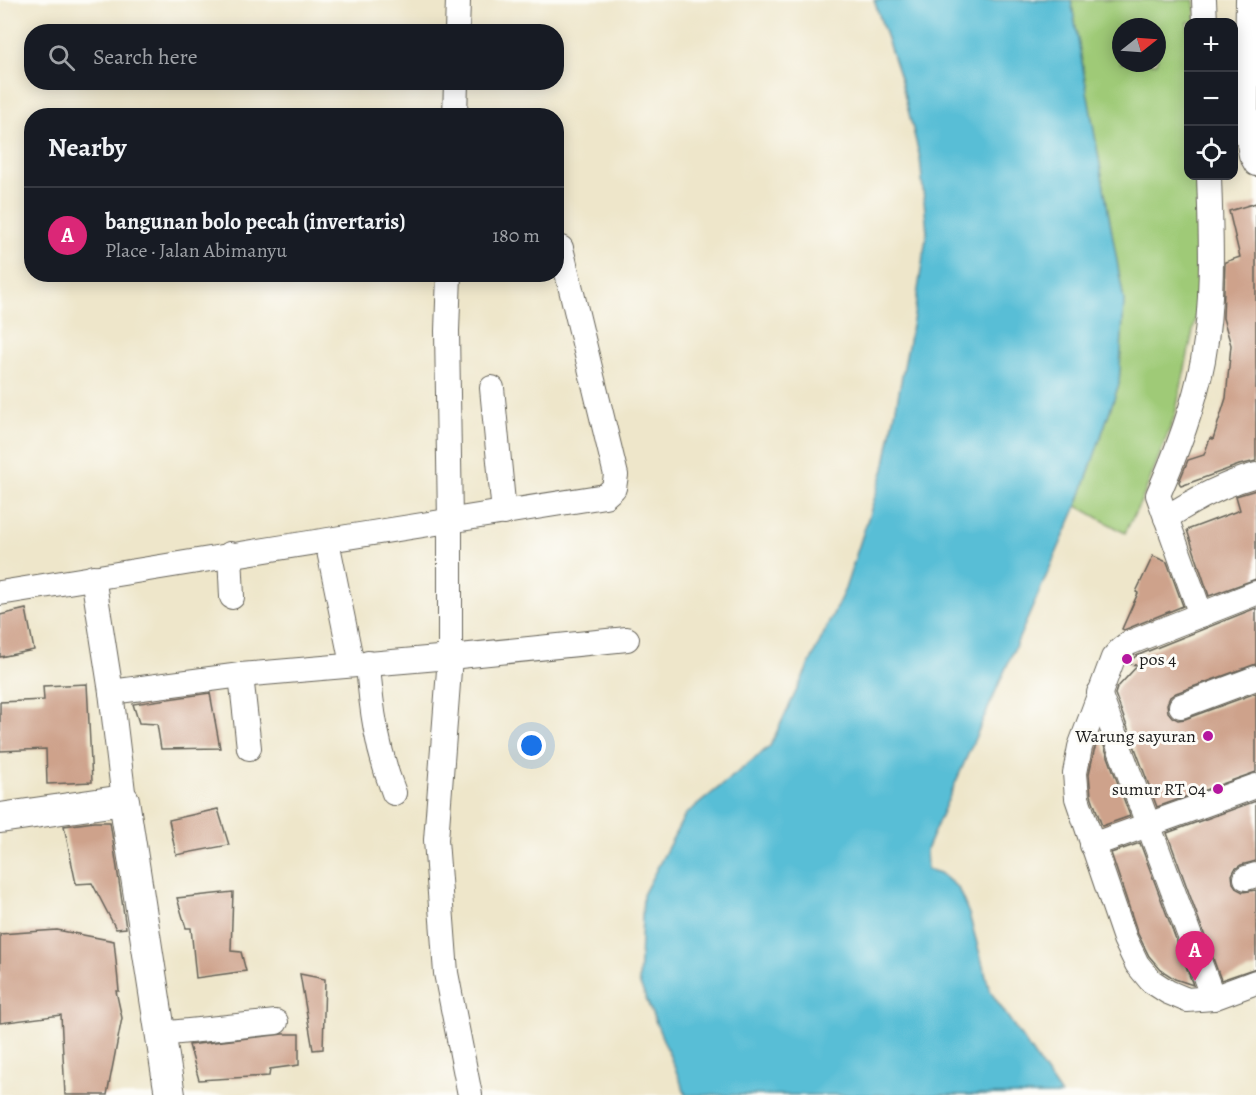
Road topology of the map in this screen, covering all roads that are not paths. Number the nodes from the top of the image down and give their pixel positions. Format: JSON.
{"nodes":[{"id":1,"x":458,"y":0,"type":"edge"},
{"id":2,"x":1204,"y":0,"type":"edge"},
{"id":3,"x":1248,"y":0,"type":"edge"},
{"id":4,"x":1205,"y":18,"type":"edge"},
{"id":5,"x":458,"y":24,"type":"edge"},
{"id":6,"x":456,"y":90,"type":"edge"},
{"id":7,"x":455,"y":108,"type":"edge"},
{"id":8,"x":1256,"y":164,"type":"edge"},
{"id":9,"x":1209,"y":180,"type":"edge"},
{"id":10,"x":564,"y":260,"type":"edge"},
{"id":11,"x":449,"y":282,"type":"edge"},
{"id":12,"x":492,"y":388,"type":"dead end"},
{"id":13,"x":1256,"y":475,"type":"edge"},
{"id":14,"x":504,"y":513,"type":"junction"},
{"id":15,"x":1166,"y":518,"type":"junction"},
{"id":16,"x":450,"y":521,"type":"junction"},
{"id":17,"x":327,"y":541,"type":"junction"},
{"id":18,"x":230,"y":554,"type":"junction"},
{"id":19,"x":93,"y":577,"type":"junction"},
{"id":20,"x":0,"y":593,"type":"edge"},
{"id":21,"x":1256,"y":593,"type":"edge"},
{"id":22,"x":232,"y":597,"type":"dead end"},
{"id":23,"x":1201,"y":615,"type":"junction"},
{"id":24,"x":627,"y":639,"type":"dead end"},
{"id":25,"x":450,"y":657,"type":"junction"},
{"id":26,"x":360,"y":664,"type":"junction"},
{"id":27,"x":241,"y":675,"type":"junction"},
{"id":28,"x":1256,"y":678,"type":"edge"},
{"id":29,"x":111,"y":692,"type":"junction"},
{"id":30,"x":1099,"y":693,"type":"junction"},
{"id":31,"x":1181,"y":705,"type":"dead end"},
{"id":32,"x":249,"y":747,"type":"dead end"},
{"id":33,"x":1256,"y":786,"type":"edge"},
{"id":34,"x":394,"y":793,"type":"dead end"},
{"id":35,"x":123,"y":800,"type":"junction"},
{"id":36,"x":0,"y":818,"type":"edge"},
{"id":37,"x":1150,"y":825,"type":"junction"},
{"id":38,"x":1092,"y":845,"type":"junction"},
{"id":39,"x":1256,"y":982,"type":"edge"},
{"id":40,"x":1212,"y":998,"type":"junction"},
{"id":41,"x":276,"y":1022,"type":"dead end"},
{"id":42,"x":160,"y":1034,"type":"junction"},
{"id":43,"x":170,"y":1095,"type":"edge"},
{"id":44,"x":470,"y":1095,"type":"edge"}],
"edges":[{"from":1,"to":5,"type":"street"},
{"from":2,"to":4,"type":"street"},
{"from":3,"to":8,"type":"street"},
{"from":6,"to":7,"type":"street"},
{"from":9,"to":15,"type":"street"},
{"from":10,"to":14,"type":"street"},
{"from":11,"to":16,"type":"street"},
{"from":12,"to":14,"type":"street"},
{"from":13,"to":15,"type":"street"},
{"from":14,"to":16,"type":"street"},
{"from":15,"to":23,"type":"street"},
{"from":16,"to":17,"type":"street"},
{"from":16,"to":25,"type":"street"},
{"from":17,"to":18,"type":"street"},
{"from":17,"to":26,"type":"street"},
{"from":18,"to":19,"type":"street"},
{"from":18,"to":22,"type":"street"},
{"from":19,"to":20,"type":"street"},
{"from":19,"to":29,"type":"street"},
{"from":21,"to":23,"type":"street"},
{"from":23,"to":30,"type":"street"},
{"from":24,"to":25,"type":"street"},
{"from":25,"to":26,"type":"street"},
{"from":25,"to":44,"type":"street"},
{"from":26,"to":27,"type":"street"},
{"from":26,"to":34,"type":"street"},
{"from":27,"to":29,"type":"street"},
{"from":27,"to":32,"type":"street"},
{"from":28,"to":31,"type":"street"},
{"from":29,"to":35,"type":"street"},
{"from":30,"to":37,"type":"street"},
{"from":30,"to":38,"type":"street"},
{"from":33,"to":37,"type":"street"},
{"from":35,"to":36,"type":"street"},
{"from":35,"to":42,"type":"street"},
{"from":37,"to":38,"type":"street"},
{"from":37,"to":40,"type":"street"},
{"from":38,"to":40,"type":"street"},
{"from":39,"to":40,"type":"street"},
{"from":41,"to":42,"type":"street"},
{"from":42,"to":43,"type":"street"}]}
